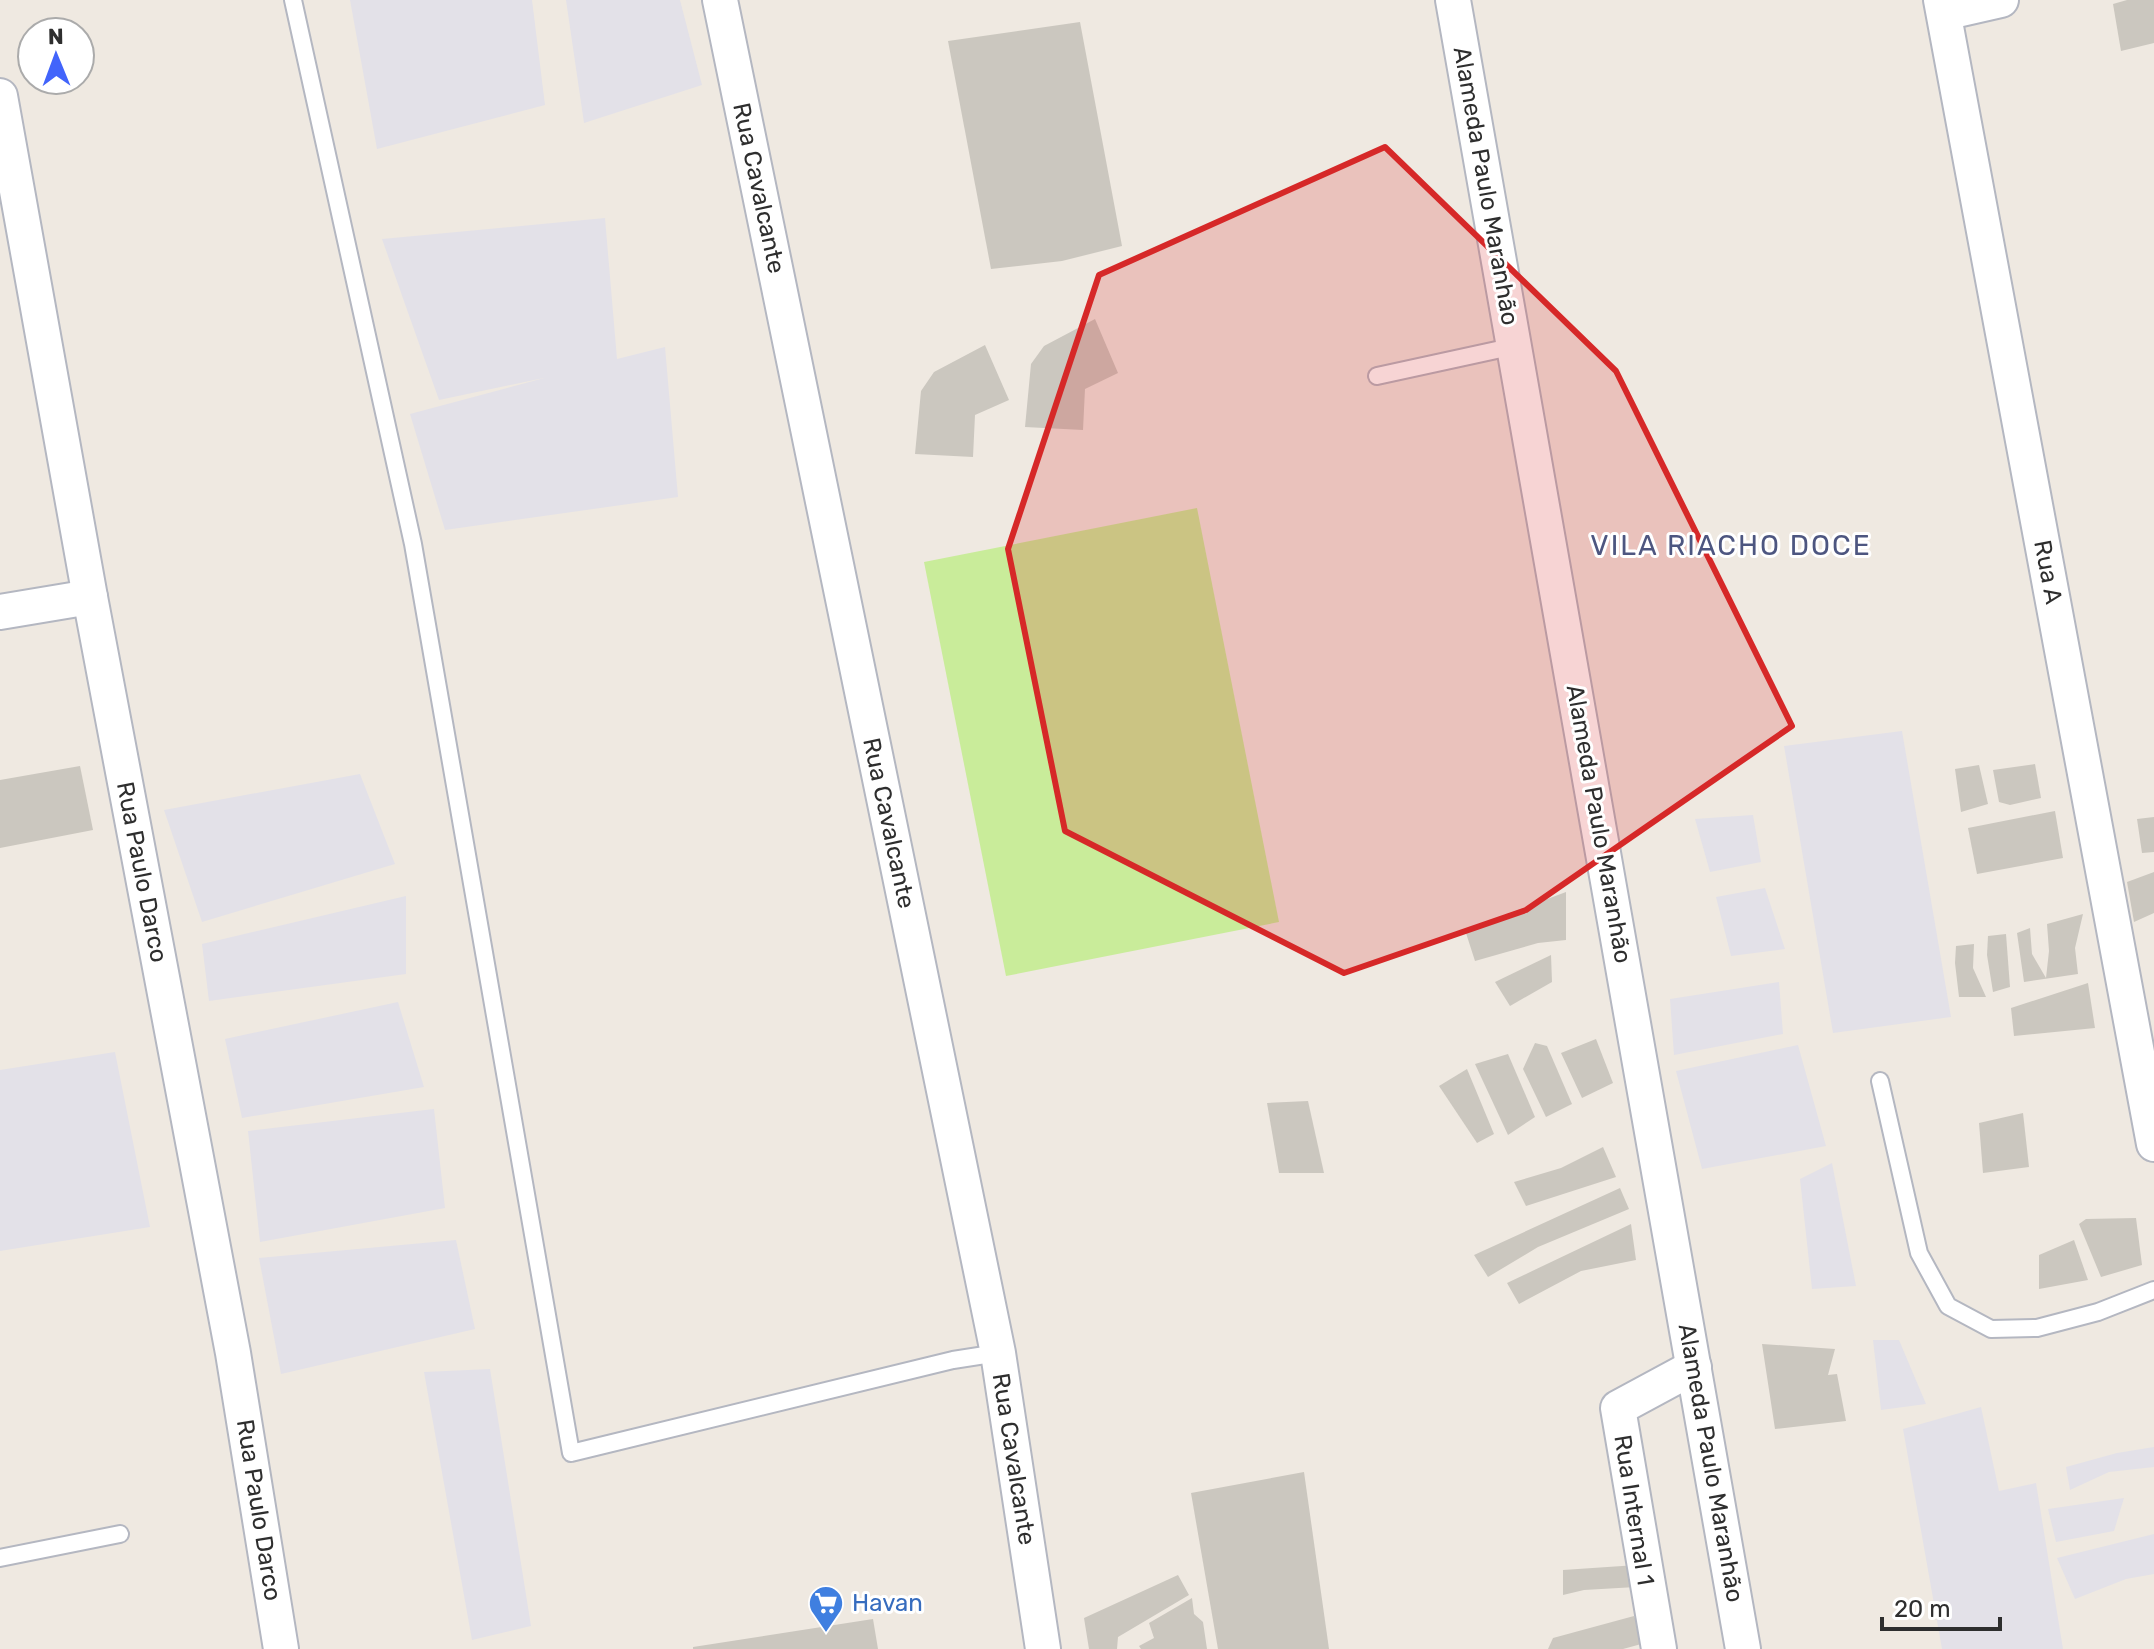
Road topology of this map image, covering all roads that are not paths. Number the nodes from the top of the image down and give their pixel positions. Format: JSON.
{"nodes":[{"id":1,"x":293,"y":0,"type":"edge"},
{"id":2,"x":720,"y":0,"type":"edge"},
{"id":3,"x":1453,"y":0,"type":"edge"},
{"id":4,"x":2001,"y":0,"type":"edge"},
{"id":5,"x":1942,"y":7,"type":"edge"},
{"id":6,"x":0,"y":96,"type":"edge"},
{"id":7,"x":1515,"y":346,"type":"junction"},
{"id":8,"x":1377,"y":376,"type":"dead end"},
{"id":9,"x":90,"y":597,"type":"junction"},
{"id":10,"x":0,"y":612,"type":"edge"},
{"id":11,"x":1880,"y":1081,"type":"dead end"},
{"id":12,"x":2154,"y":1144,"type":"edge"},
{"id":13,"x":2154,"y":1290,"type":"edge"},
{"id":14,"x":998,"y":1353,"type":"junction"},
{"id":15,"x":1694,"y":1367,"type":"junction"},
{"id":16,"x":120,"y":1534,"type":"dead end"},
{"id":17,"x":0,"y":1558,"type":"edge"},
{"id":18,"x":281,"y":1649,"type":"edge"},
{"id":19,"x":1043,"y":1649,"type":"edge"},
{"id":20,"x":1659,"y":1649,"type":"edge"},
{"id":21,"x":1743,"y":1649,"type":"edge"}],
"edges":[{"from":1,"to":14,"type":"lane"},
{"from":2,"to":14,"type":"street","name":"Rua Cavalcante"},
{"from":3,"to":7,"type":"street","name":"Alameda Paulo Maranhão"},
{"from":4,"to":5,"type":"street"},
{"from":5,"to":12,"type":"street","name":"Rua A"},
{"from":6,"to":9,"type":"street","name":"Rua Paulo Darco"},
{"from":7,"to":8,"type":"lane"},
{"from":7,"to":15,"type":"street","name":"Alameda Paulo Maranhão"},
{"from":9,"to":10,"type":"street"},
{"from":9,"to":18,"type":"street","name":"Rua Paulo Darco"},
{"from":11,"to":13,"type":"lane"},
{"from":14,"to":19,"type":"street","name":"Rua Cavalcante"},
{"from":15,"to":20,"type":"street","name":"Rua Internal 1"},
{"from":15,"to":21,"type":"street","name":"Alameda Paulo Maranhão"},
{"from":16,"to":17,"type":"lane"}]}
